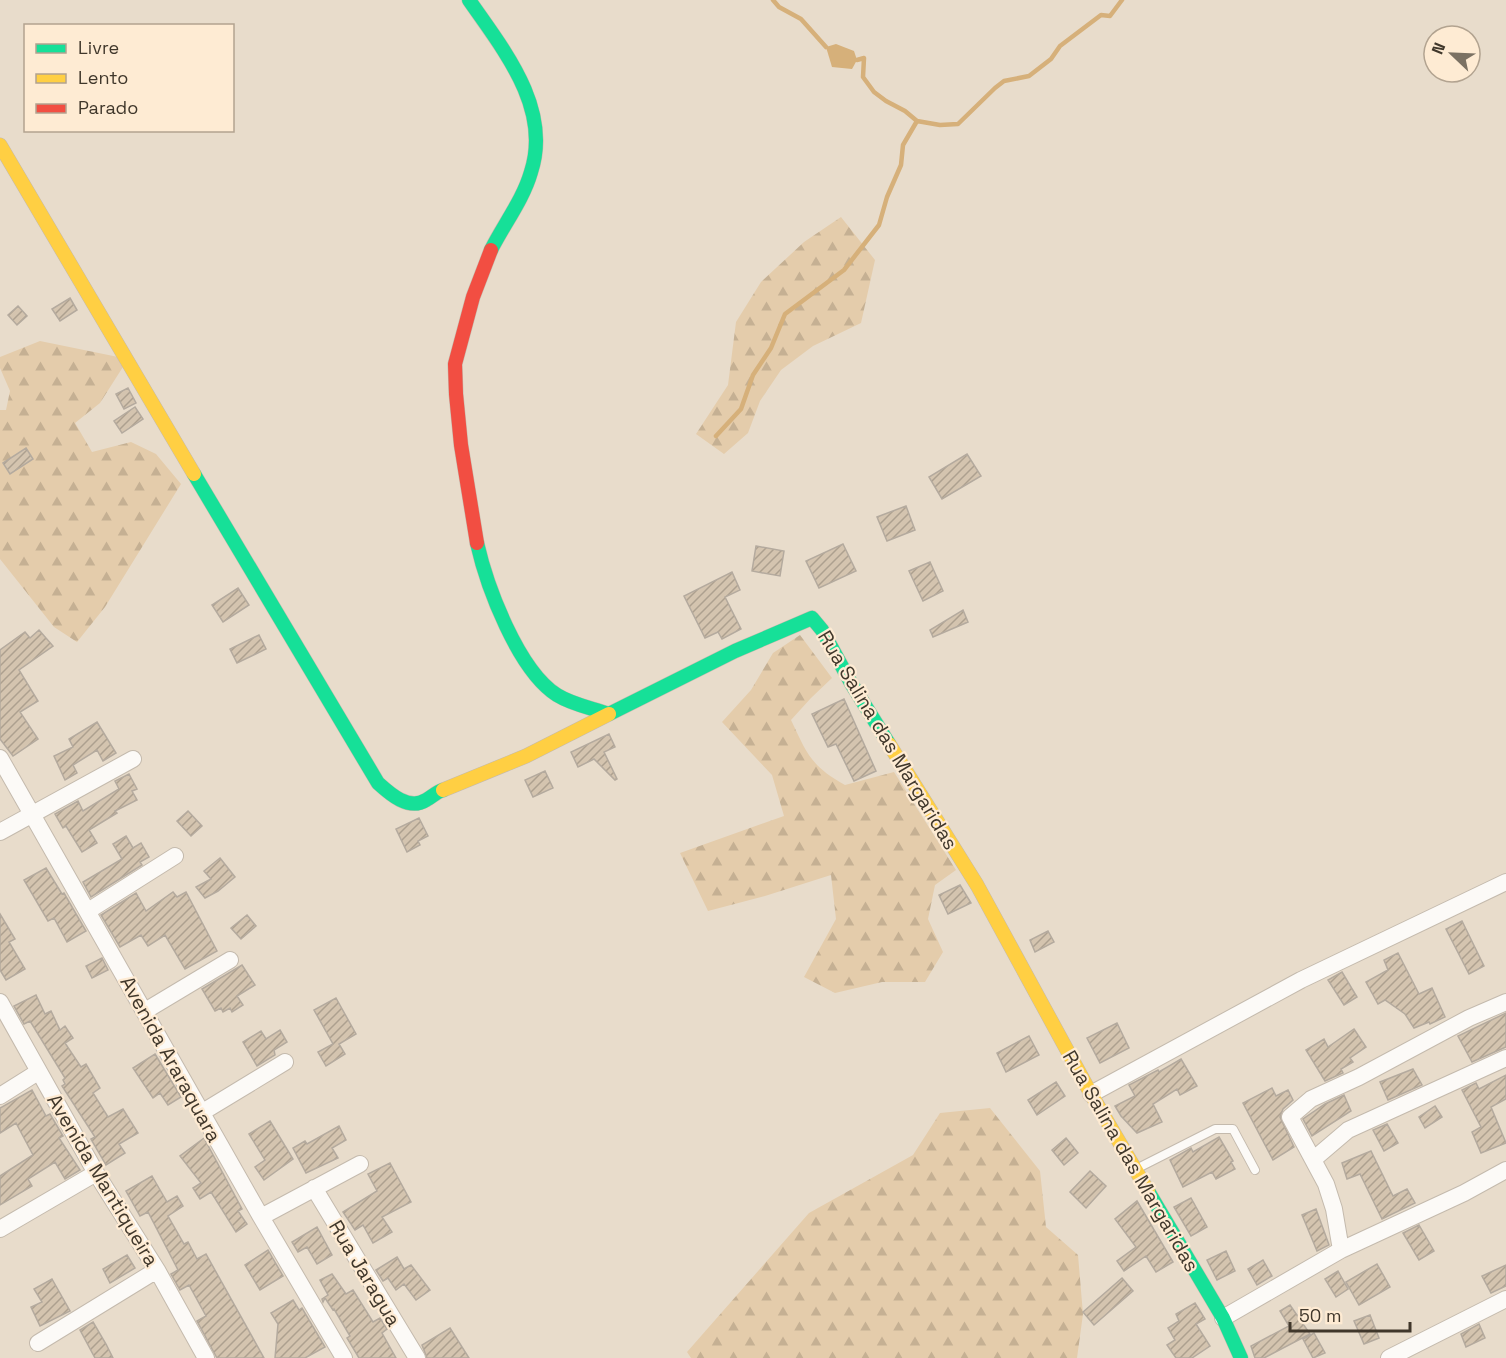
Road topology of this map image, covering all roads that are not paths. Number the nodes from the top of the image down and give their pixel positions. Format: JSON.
{"nodes":[{"id":1,"x":469,"y":0,"type":"edge"},
{"id":2,"x":0,"y":145,"type":"edge"},
{"id":3,"x":609,"y":714,"type":"junction"},
{"id":4,"x":0,"y":758,"type":"edge"},
{"id":5,"x":133,"y":759,"type":"dead end"},
{"id":6,"x":32,"y":813,"type":"junction"},
{"id":7,"x":0,"y":832,"type":"edge"},
{"id":8,"x":175,"y":856,"type":"dead end"},
{"id":9,"x":1506,"y":882,"type":"edge"},
{"id":10,"x":88,"y":911,"type":"junction"},
{"id":11,"x":230,"y":960,"type":"dead end"},
{"id":12,"x":0,"y":1002,"type":"edge"},
{"id":13,"x":1506,"y":1002,"type":"edge"},
{"id":14,"x":145,"y":1011,"type":"junction"},
{"id":15,"x":1506,"y":1058,"type":"edge"},
{"id":16,"x":285,"y":1062,"type":"dead end"},
{"id":17,"x":38,"y":1072,"type":"junction"},
{"id":18,"x":1091,"y":1094,"type":"junction"},
{"id":19,"x":0,"y":1096,"type":"edge"},
{"id":20,"x":201,"y":1113,"type":"junction"},
{"id":21,"x":1314,"y":1159,"type":"junction"},
{"id":22,"x":360,"y":1164,"type":"dead end"},
{"id":23,"x":1135,"y":1169,"type":"junction"},
{"id":24,"x":1255,"y":1170,"type":"dead end"},
{"id":25,"x":1506,"y":1170,"type":"edge"},
{"id":26,"x":96,"y":1173,"type":"junction"},
{"id":27,"x":314,"y":1188,"type":"junction"},
{"id":28,"x":261,"y":1217,"type":"junction"},
{"id":29,"x":0,"y":1229,"type":"edge"},
{"id":30,"x":1341,"y":1250,"type":"junction"},
{"id":31,"x":157,"y":1270,"type":"junction"},
{"id":32,"x":1506,"y":1299,"type":"edge"},
{"id":33,"x":1223,"y":1318,"type":"junction"},
{"id":34,"x":38,"y":1343,"type":"dead end"},
{"id":35,"x":206,"y":1358,"type":"edge"},
{"id":36,"x":344,"y":1358,"type":"edge"},
{"id":37,"x":417,"y":1358,"type":"edge"},
{"id":38,"x":1241,"y":1358,"type":"edge"},
{"id":39,"x":1389,"y":1358,"type":"edge"}],
"edges":[{"from":1,"to":3,"type":"street"},
{"from":2,"to":3,"type":"street"},
{"from":3,"to":18,"type":"street","name":"Rua Salina das Margaridas"},
{"from":4,"to":6,"type":"street","name":"Avenida Araraquara"},
{"from":5,"to":6,"type":"street"},
{"from":6,"to":7,"type":"street"},
{"from":6,"to":10,"type":"street","name":"Avenida Araraquara"},
{"from":8,"to":10,"type":"street"},
{"from":9,"to":18,"type":"street"},
{"from":10,"to":14,"type":"street","name":"Avenida Araraquara"},
{"from":11,"to":14,"type":"street"},
{"from":12,"to":17,"type":"street","name":"Avenida Mantiqueira"},
{"from":13,"to":21,"type":"street"},
{"from":14,"to":20,"type":"street","name":"Avenida Araraquara"},
{"from":15,"to":21,"type":"street"},
{"from":16,"to":20,"type":"street"},
{"from":17,"to":19,"type":"street"},
{"from":17,"to":26,"type":"street","name":"Avenida Mantiqueira"},
{"from":18,"to":23,"type":"street","name":"Rua Salina das Margaridas"},
{"from":20,"to":28,"type":"street","name":"Avenida Araraquara"},
{"from":21,"to":30,"type":"street"},
{"from":22,"to":27,"type":"street"},
{"from":23,"to":24,"type":"lane"},
{"from":23,"to":33,"type":"street","name":"Rua Salina das Margaridas"},
{"from":25,"to":30,"type":"street"},
{"from":26,"to":29,"type":"street"},
{"from":26,"to":31,"type":"street","name":"Avenida Mantiqueira"},
{"from":27,"to":28,"type":"street"},
{"from":27,"to":37,"type":"street","name":"Rua Jaragua"},
{"from":28,"to":36,"type":"street","name":"Avenida Araraquara"},
{"from":30,"to":33,"type":"street"},
{"from":31,"to":34,"type":"street"},
{"from":31,"to":35,"type":"street","name":"Avenida Mantiqueira"},
{"from":32,"to":39,"type":"street"},
{"from":33,"to":38,"type":"street","name":"Rua Salina das Margaridas"}]}
